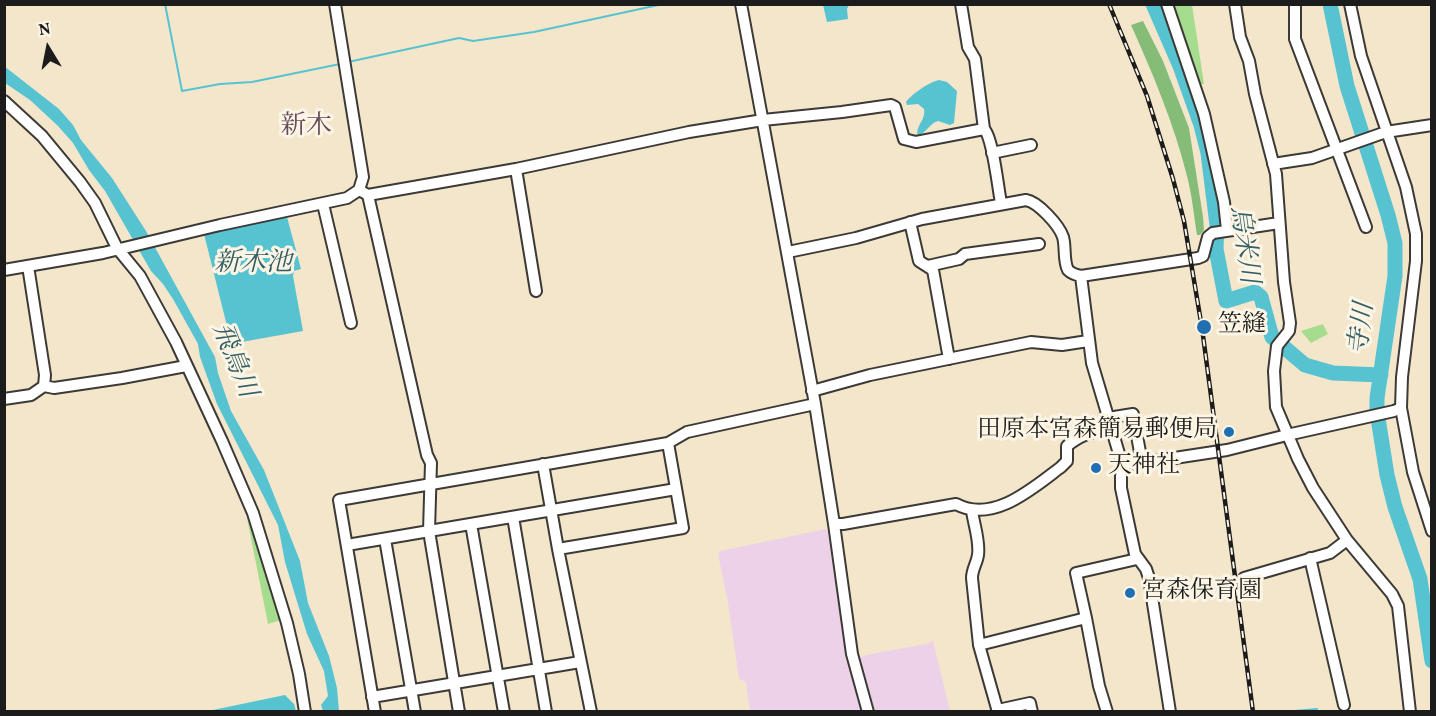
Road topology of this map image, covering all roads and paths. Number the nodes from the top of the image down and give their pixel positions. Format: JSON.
{"nodes":[{"id":1,"x":335,"y":4,"type":"edge"},
{"id":2,"x":741,"y":4,"type":"edge"},
{"id":3,"x":961,"y":4,"type":"edge"},
{"id":4,"x":1167,"y":4,"type":"edge"},
{"id":5,"x":1235,"y":4,"type":"edge"},
{"id":6,"x":1295,"y":4,"type":"edge"},
{"id":7,"x":1350,"y":4,"type":"edge"},
{"id":8,"x":4,"y":101,"type":"edge"},
{"id":9,"x":763,"y":120,"type":"junction"},
{"id":10,"x":1431,"y":125,"type":"edge"},
{"id":11,"x":984,"y":129,"type":"junction"},
{"id":12,"x":1384,"y":132,"type":"junction"},
{"id":13,"x":1031,"y":145,"type":"dead end"},
{"id":14,"x":1338,"y":148,"type":"junction"},
{"id":15,"x":992,"y":153,"type":"junction"},
{"id":16,"x":1273,"y":164,"type":"junction"},
{"id":17,"x":516,"y":169,"type":"junction"},
{"id":18,"x":364,"y":192,"type":"junction"},
{"id":19,"x":1001,"y":203,"type":"junction"},
{"id":20,"x":323,"y":204,"type":"junction"},
{"id":21,"x":910,"y":222,"type":"junction"},
{"id":22,"x":1279,"y":223,"type":"junction"},
{"id":23,"x":1366,"y":227,"type":"dead end"},
{"id":24,"x":1227,"y":230,"type":"junction"},
{"id":25,"x":1039,"y":244,"type":"dead end"},
{"id":26,"x":120,"y":248,"type":"junction"},
{"id":27,"x":788,"y":252,"type":"junction"},
{"id":28,"x":28,"y":266,"type":"junction"},
{"id":29,"x":928,"y":266,"type":"junction"},
{"id":30,"x":4,"y":270,"type":"edge"},
{"id":31,"x":1081,"y":276,"type":"junction"},
{"id":32,"x":536,"y":291,"type":"dead end"},
{"id":33,"x":351,"y":323,"type":"dead end"},
{"id":34,"x":1088,"y":341,"type":"junction"},
{"id":35,"x":949,"y":359,"type":"junction"},
{"id":36,"x":186,"y":366,"type":"junction"},
{"id":37,"x":44,"y":386,"type":"junction"},
{"id":38,"x":812,"y":391,"type":"junction"},
{"id":39,"x":4,"y":399,"type":"edge"},
{"id":40,"x":815,"y":404,"type":"junction"},
{"id":41,"x":1397,"y":410,"type":"junction"},
{"id":42,"x":1110,"y":424,"type":"junction"},
{"id":43,"x":1287,"y":435,"type":"junction"},
{"id":44,"x":668,"y":443,"type":"junction"},
{"id":45,"x":1124,"y":462,"type":"junction"},
{"id":46,"x":1142,"y":463,"type":"junction"},
{"id":47,"x":543,"y":464,"type":"junction"},
{"id":48,"x":431,"y":484,"type":"junction"},
{"id":49,"x":676,"y":489,"type":"junction"},
{"id":50,"x":551,"y":511,"type":"junction"},
{"id":51,"x":972,"y":511,"type":"junction"},
{"id":52,"x":513,"y":517,"type":"junction"},
{"id":53,"x":471,"y":524,"type":"junction"},
{"id":54,"x":834,"y":524,"type":"junction"},
{"id":55,"x":429,"y":531,"type":"junction"},
{"id":56,"x":1431,"y":531,"type":"edge"},
{"id":57,"x":385,"y":539,"type":"junction"},
{"id":58,"x":1347,"y":540,"type":"junction"},
{"id":59,"x":347,"y":545,"type":"junction"},
{"id":60,"x":558,"y":549,"type":"junction"},
{"id":61,"x":1310,"y":558,"type":"junction"},
{"id":62,"x":1137,"y":559,"type":"junction"},
{"id":63,"x":1244,"y":578,"type":"dead end"},
{"id":64,"x":1086,"y":618,"type":"junction"},
{"id":65,"x":979,"y":645,"type":"junction"},
{"id":66,"x":580,"y":662,"type":"junction"},
{"id":67,"x":538,"y":670,"type":"junction"},
{"id":68,"x":498,"y":676,"type":"junction"},
{"id":69,"x":455,"y":684,"type":"junction"},
{"id":70,"x":412,"y":691,"type":"junction"},
{"id":71,"x":372,"y":697,"type":"junction"},
{"id":72,"x":1344,"y":705,"type":"dead end"},
{"id":73,"x":305,"y":711,"type":"edge"},
{"id":74,"x":375,"y":711,"type":"edge"},
{"id":75,"x":415,"y":711,"type":"edge"},
{"id":76,"x":459,"y":711,"type":"edge"},
{"id":77,"x":504,"y":711,"type":"edge"},
{"id":78,"x":546,"y":711,"type":"edge"},
{"id":79,"x":591,"y":711,"type":"edge"},
{"id":80,"x":868,"y":711,"type":"edge"},
{"id":81,"x":998,"y":711,"type":"edge"},
{"id":82,"x":1032,"y":711,"type":"edge"},
{"id":83,"x":1107,"y":711,"type":"edge"},
{"id":84,"x":1170,"y":711,"type":"edge"},
{"id":85,"x":1410,"y":711,"type":"edge"}],
"edges":[{"from":1,"to":18,"type":"street"},
{"from":2,"to":9,"type":"street"},
{"from":3,"to":11,"type":"street"},
{"from":4,"to":24,"type":"street"},
{"from":5,"to":16,"type":"street"},
{"from":6,"to":14,"type":"street"},
{"from":7,"to":12,"type":"street"},
{"from":8,"to":26,"type":"street"},
{"from":9,"to":11,"type":"street"},
{"from":9,"to":17,"type":"street"},
{"from":9,"to":27,"type":"street"},
{"from":10,"to":12,"type":"street"},
{"from":11,"to":15,"type":"street"},
{"from":12,"to":14,"type":"street"},
{"from":12,"to":41,"type":"street"},
{"from":13,"to":15,"type":"street"},
{"from":14,"to":16,"type":"street"},
{"from":14,"to":23,"type":"street"},
{"from":15,"to":19,"type":"street"},
{"from":16,"to":22,"type":"street"},
{"from":17,"to":18,"type":"street"},
{"from":17,"to":32,"type":"street"},
{"from":18,"to":20,"type":"street"},
{"from":18,"to":48,"type":"street"},
{"from":19,"to":21,"type":"street"},
{"from":19,"to":31,"type":"street"},
{"from":20,"to":26,"type":"street"},
{"from":20,"to":33,"type":"street"},
{"from":21,"to":27,"type":"street"},
{"from":21,"to":29,"type":"street"},
{"from":22,"to":24,"type":"street"},
{"from":22,"to":43,"type":"street"},
{"from":24,"to":31,"type":"street"},
{"from":25,"to":29,"type":"street"},
{"from":26,"to":28,"type":"street"},
{"from":26,"to":36,"type":"street"},
{"from":27,"to":38,"type":"street"},
{"from":28,"to":30,"type":"street"},
{"from":28,"to":37,"type":"street"},
{"from":29,"to":35,"type":"street"},
{"from":31,"to":34,"type":"street"},
{"from":34,"to":35,"type":"street"},
{"from":34,"to":42,"type":"street"},
{"from":35,"to":38,"type":"street"},
{"from":36,"to":37,"type":"street"},
{"from":36,"to":73,"type":"street"},
{"from":37,"to":39,"type":"street"},
{"from":38,"to":40,"type":"street"},
{"from":40,"to":44,"type":"street"},
{"from":40,"to":54,"type":"street"},
{"from":41,"to":43,"type":"street"},
{"from":41,"to":56,"type":"street"},
{"from":42,"to":45,"type":"street"},
{"from":42,"to":46,"type":"street"},
{"from":42,"to":51,"type":"street"},
{"from":43,"to":46,"type":"street"},
{"from":43,"to":58,"type":"street"},
{"from":44,"to":47,"type":"street"},
{"from":44,"to":49,"type":"street"},
{"from":45,"to":46,"type":"street"},
{"from":45,"to":62,"type":"street"},
{"from":47,"to":48,"type":"street"},
{"from":47,"to":50,"type":"street"},
{"from":48,"to":55,"type":"street"},
{"from":48,"to":59,"type":"street"},
{"from":49,"to":50,"type":"street"},
{"from":49,"to":60,"type":"street"},
{"from":50,"to":52,"type":"street"},
{"from":50,"to":60,"type":"street"},
{"from":51,"to":54,"type":"street"},
{"from":51,"to":65,"type":"street"},
{"from":52,"to":53,"type":"street"},
{"from":52,"to":67,"type":"street"},
{"from":53,"to":55,"type":"street"},
{"from":53,"to":68,"type":"street"},
{"from":54,"to":80,"type":"street"},
{"from":55,"to":57,"type":"street"},
{"from":55,"to":69,"type":"street"},
{"from":57,"to":59,"type":"street"},
{"from":57,"to":70,"type":"street"},
{"from":58,"to":61,"type":"street"},
{"from":58,"to":85,"type":"street"},
{"from":59,"to":71,"type":"street"},
{"from":60,"to":66,"type":"street"},
{"from":61,"to":63,"type":"street"},
{"from":61,"to":72,"type":"street"},
{"from":62,"to":64,"type":"street"},
{"from":62,"to":84,"type":"street"},
{"from":64,"to":65,"type":"street"},
{"from":64,"to":83,"type":"street"},
{"from":65,"to":81,"type":"street"},
{"from":66,"to":67,"type":"street"},
{"from":66,"to":79,"type":"street"},
{"from":67,"to":68,"type":"street"},
{"from":67,"to":78,"type":"street"},
{"from":68,"to":69,"type":"street"},
{"from":68,"to":77,"type":"street"},
{"from":69,"to":70,"type":"street"},
{"from":69,"to":76,"type":"street"},
{"from":70,"to":71,"type":"street"},
{"from":70,"to":75,"type":"street"},
{"from":71,"to":74,"type":"street"},
{"from":81,"to":82,"type":"street"}]}
